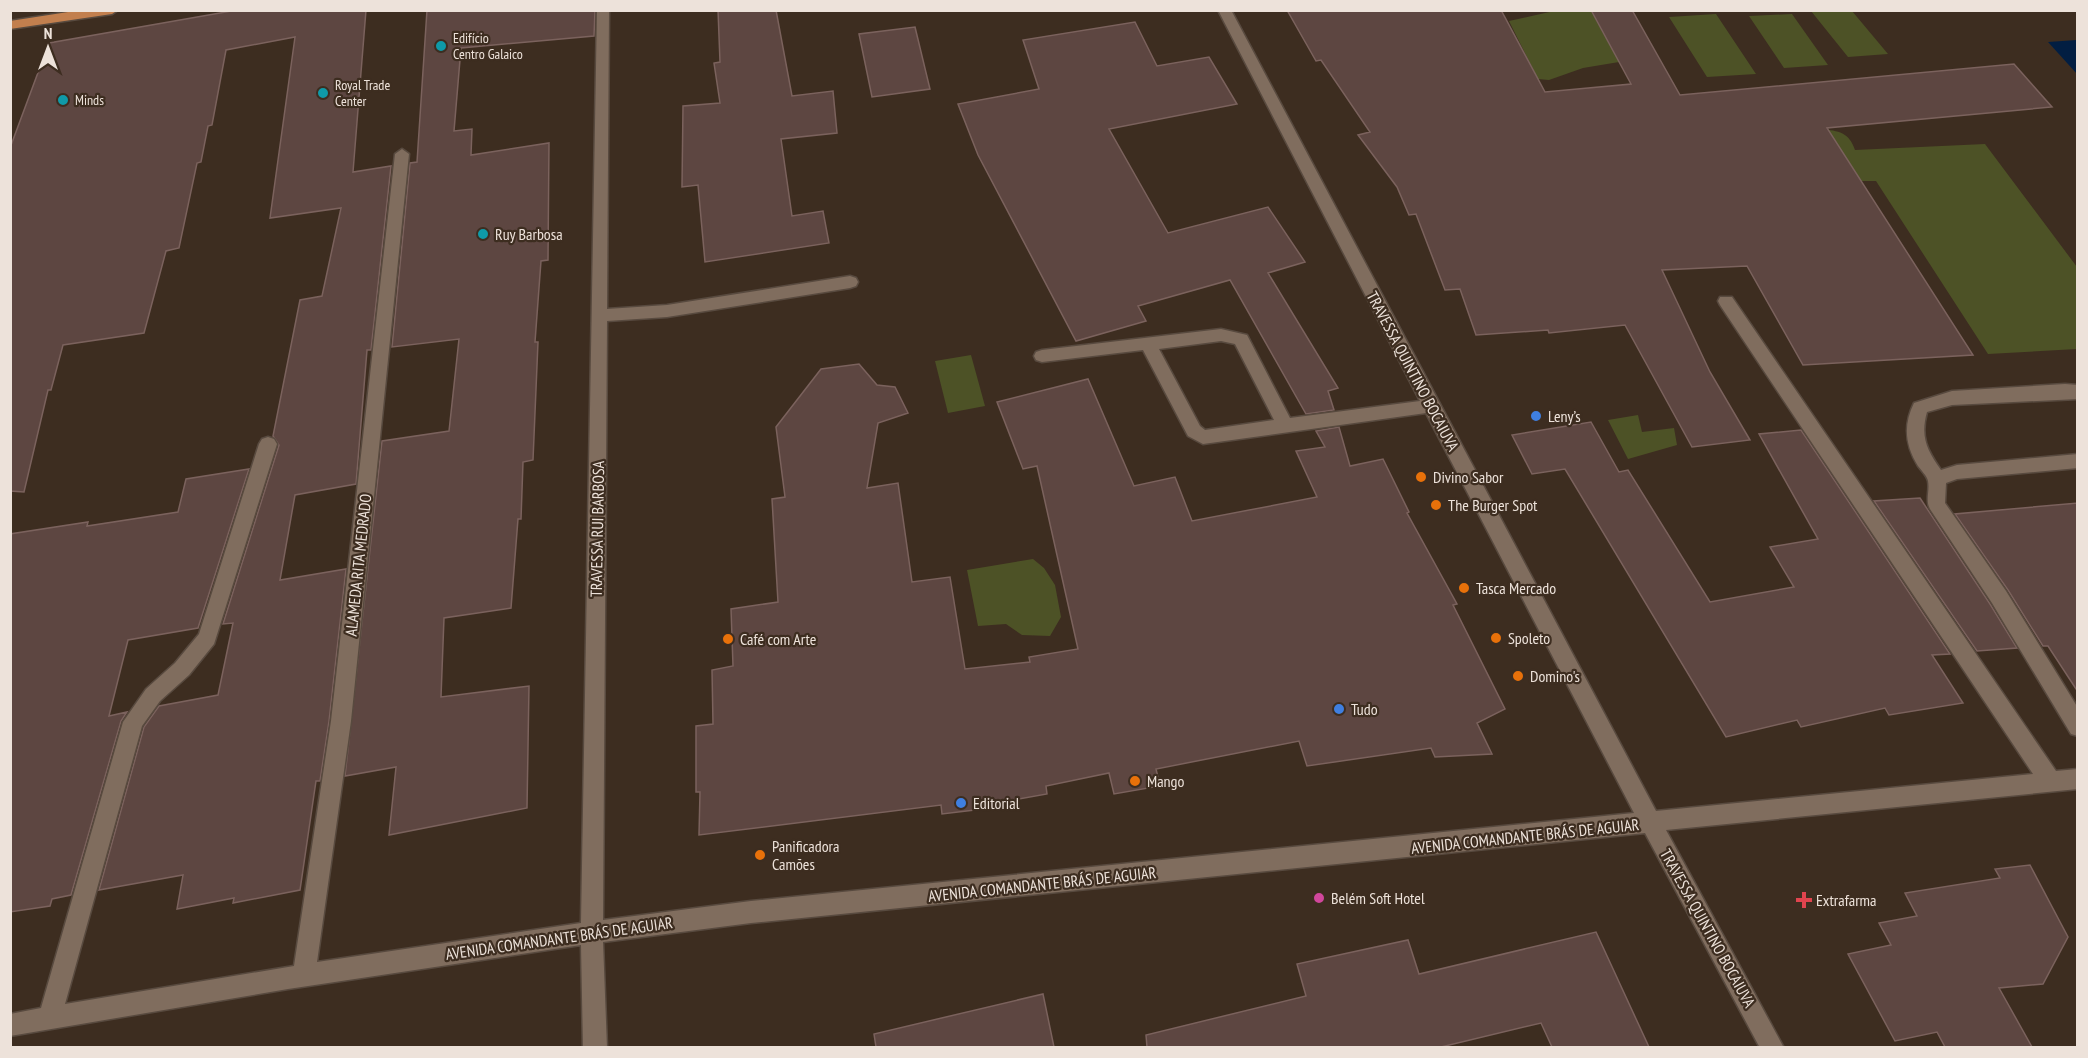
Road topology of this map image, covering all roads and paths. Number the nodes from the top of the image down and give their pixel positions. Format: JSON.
{"nodes":[{"id":1,"x":112,"y":10,"type":"edge"},
{"id":2,"x":603,"y":10,"type":"edge"},
{"id":3,"x":1224,"y":10,"type":"edge"},
{"id":4,"x":10,"y":25,"type":"edge"},
{"id":5,"x":402,"y":154,"type":"dead end"},
{"id":6,"x":850,"y":282,"type":"dead end"},
{"id":7,"x":1726,"y":301,"type":"dead end"},
{"id":8,"x":599,"y":316,"type":"junction"},
{"id":9,"x":1148,"y":344,"type":"junction"},
{"id":10,"x":1042,"y":356,"type":"dead end"},
{"id":11,"x":2078,"y":393,"type":"edge"},
{"id":12,"x":1431,"y":406,"type":"junction"},
{"id":13,"x":1285,"y":425,"type":"junction"},
{"id":14,"x":268,"y":444,"type":"dead end"},
{"id":15,"x":2078,"y":461,"type":"edge"},
{"id":16,"x":1937,"y":479,"type":"junction"},
{"id":17,"x":2078,"y":728,"type":"edge"},
{"id":18,"x":2078,"y":779,"type":"edge"},
{"id":19,"x":2051,"y":782,"type":"junction"},
{"id":20,"x":1650,"y":823,"type":"junction"},
{"id":21,"x":592,"y":932,"type":"junction"},
{"id":22,"x":304,"y":975,"type":"junction"},
{"id":23,"x":50,"y":1018,"type":"junction"},
{"id":24,"x":10,"y":1024,"type":"edge"},
{"id":25,"x":595,"y":1047,"type":"edge"},
{"id":26,"x":1773,"y":1047,"type":"edge"}],
"edges":[{"from":1,"to":4,"type":"main road"},
{"from":2,"to":8,"type":"street","name":"TRAVESSA RUI BARBOSA"},
{"from":3,"to":12,"type":"street","name":"TRAVESSA QUINTINO BOCAIUVA"},
{"from":5,"to":22,"type":"street","name":"ALAMEDA RITA MEDRADO"},
{"from":6,"to":8,"type":"street"},
{"from":7,"to":19,"type":"street"},
{"from":8,"to":21,"type":"street","name":"TRAVESSA RUI BARBOSA"},
{"from":9,"to":10,"type":"street"},
{"from":9,"to":13,"type":"street"},
{"from":9,"to":13,"type":"street"},
{"from":11,"to":16,"type":"street"},
{"from":12,"to":13,"type":"street"},
{"from":12,"to":20,"type":"street","name":"TRAVESSA QUINTINO BOCAIUVA"},
{"from":14,"to":23,"type":"street"},
{"from":15,"to":16,"type":"street"},
{"from":16,"to":17,"type":"street"},
{"from":18,"to":19,"type":"street","name":"AVENIDA COMANDANTE BRÁS DE AGUIAR"},
{"from":19,"to":20,"type":"street","name":"AVENIDA COMANDANTE BRÁS DE AGUIAR"},
{"from":20,"to":21,"type":"street","name":"AVENIDA COMANDANTE BRÁS DE AGUIAR"},
{"from":20,"to":26,"type":"street","name":"TRAVESSA QUINTINO BOCAIUVA"},
{"from":21,"to":22,"type":"street","name":"AVENIDA COMANDANTE BRÁS DE AGUIAR"},
{"from":21,"to":25,"type":"street","name":"TRAVESSA RUI BARBOSA"},
{"from":22,"to":23,"type":"street","name":"AVENIDA COMANDANTE BRÁS DE AGUIAR"},
{"from":23,"to":24,"type":"street","name":"AVENIDA COMANDANTE BRÁS DE AGUIAR"}]}
